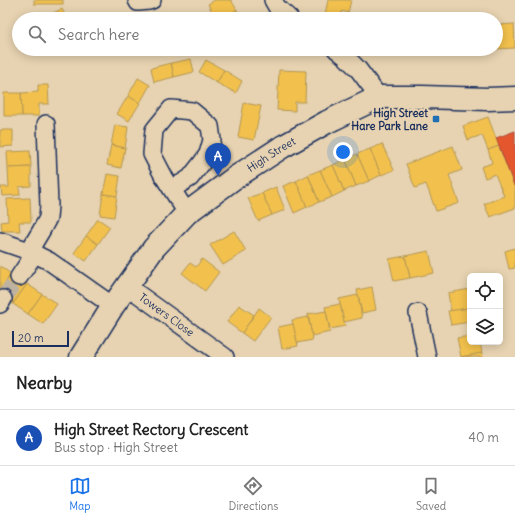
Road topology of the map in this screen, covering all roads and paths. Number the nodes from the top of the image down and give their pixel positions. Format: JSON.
{"nodes":[{"id":1,"x":137,"y":0,"type":"edge"},
{"id":2,"x":152,"y":0,"type":"edge"},
{"id":3,"x":273,"y":0,"type":"edge"},
{"id":4,"x":282,"y":12,"type":"edge"},
{"id":5,"x":345,"y":56,"type":"edge"},
{"id":6,"x":379,"y":97,"type":"junction"},
{"id":7,"x":515,"y":98,"type":"edge"},
{"id":8,"x":42,"y":131,"type":"dead end"},
{"id":9,"x":172,"y":189,"type":"junction"},
{"id":10,"x":187,"y":213,"type":"junction"},
{"id":11,"x":0,"y":241,"type":"edge"},
{"id":12,"x":32,"y":252,"type":"junction"},
{"id":13,"x":19,"y":277,"type":"tunnel mouth"},
{"id":14,"x":127,"y":286,"type":"junction"},
{"id":15,"x":113,"y":306,"type":"junction"},
{"id":16,"x":418,"y":313,"type":"dead end"},
{"id":17,"x":424,"y":356,"type":"edge"},
{"id":18,"x":81,"y":357,"type":"edge"},
{"id":19,"x":225,"y":357,"type":"edge"}],
"edges":[{"from":1,"to":2,"type":"street"},
{"from":3,"to":4,"type":"street"},
{"from":5,"to":6,"type":"street"},
{"from":6,"to":7,"type":"street","name":"High Street"},
{"from":6,"to":10,"type":"street","name":"High Street"},
{"from":8,"to":12,"type":"street"},
{"from":9,"to":9,"type":"street"},
{"from":9,"to":10,"type":"street"},
{"from":10,"to":14,"type":"street","name":"High Street"},
{"from":11,"to":12,"type":"street"},
{"from":12,"to":13,"type":"street"},
{"from":12,"to":15,"type":"street"},
{"from":14,"to":15,"type":"street","name":"High Street"},
{"from":14,"to":19,"type":"street","name":"Towers Close"},
{"from":15,"to":18,"type":"street","name":"High Street"},
{"from":16,"to":17,"type":"street"}]}
